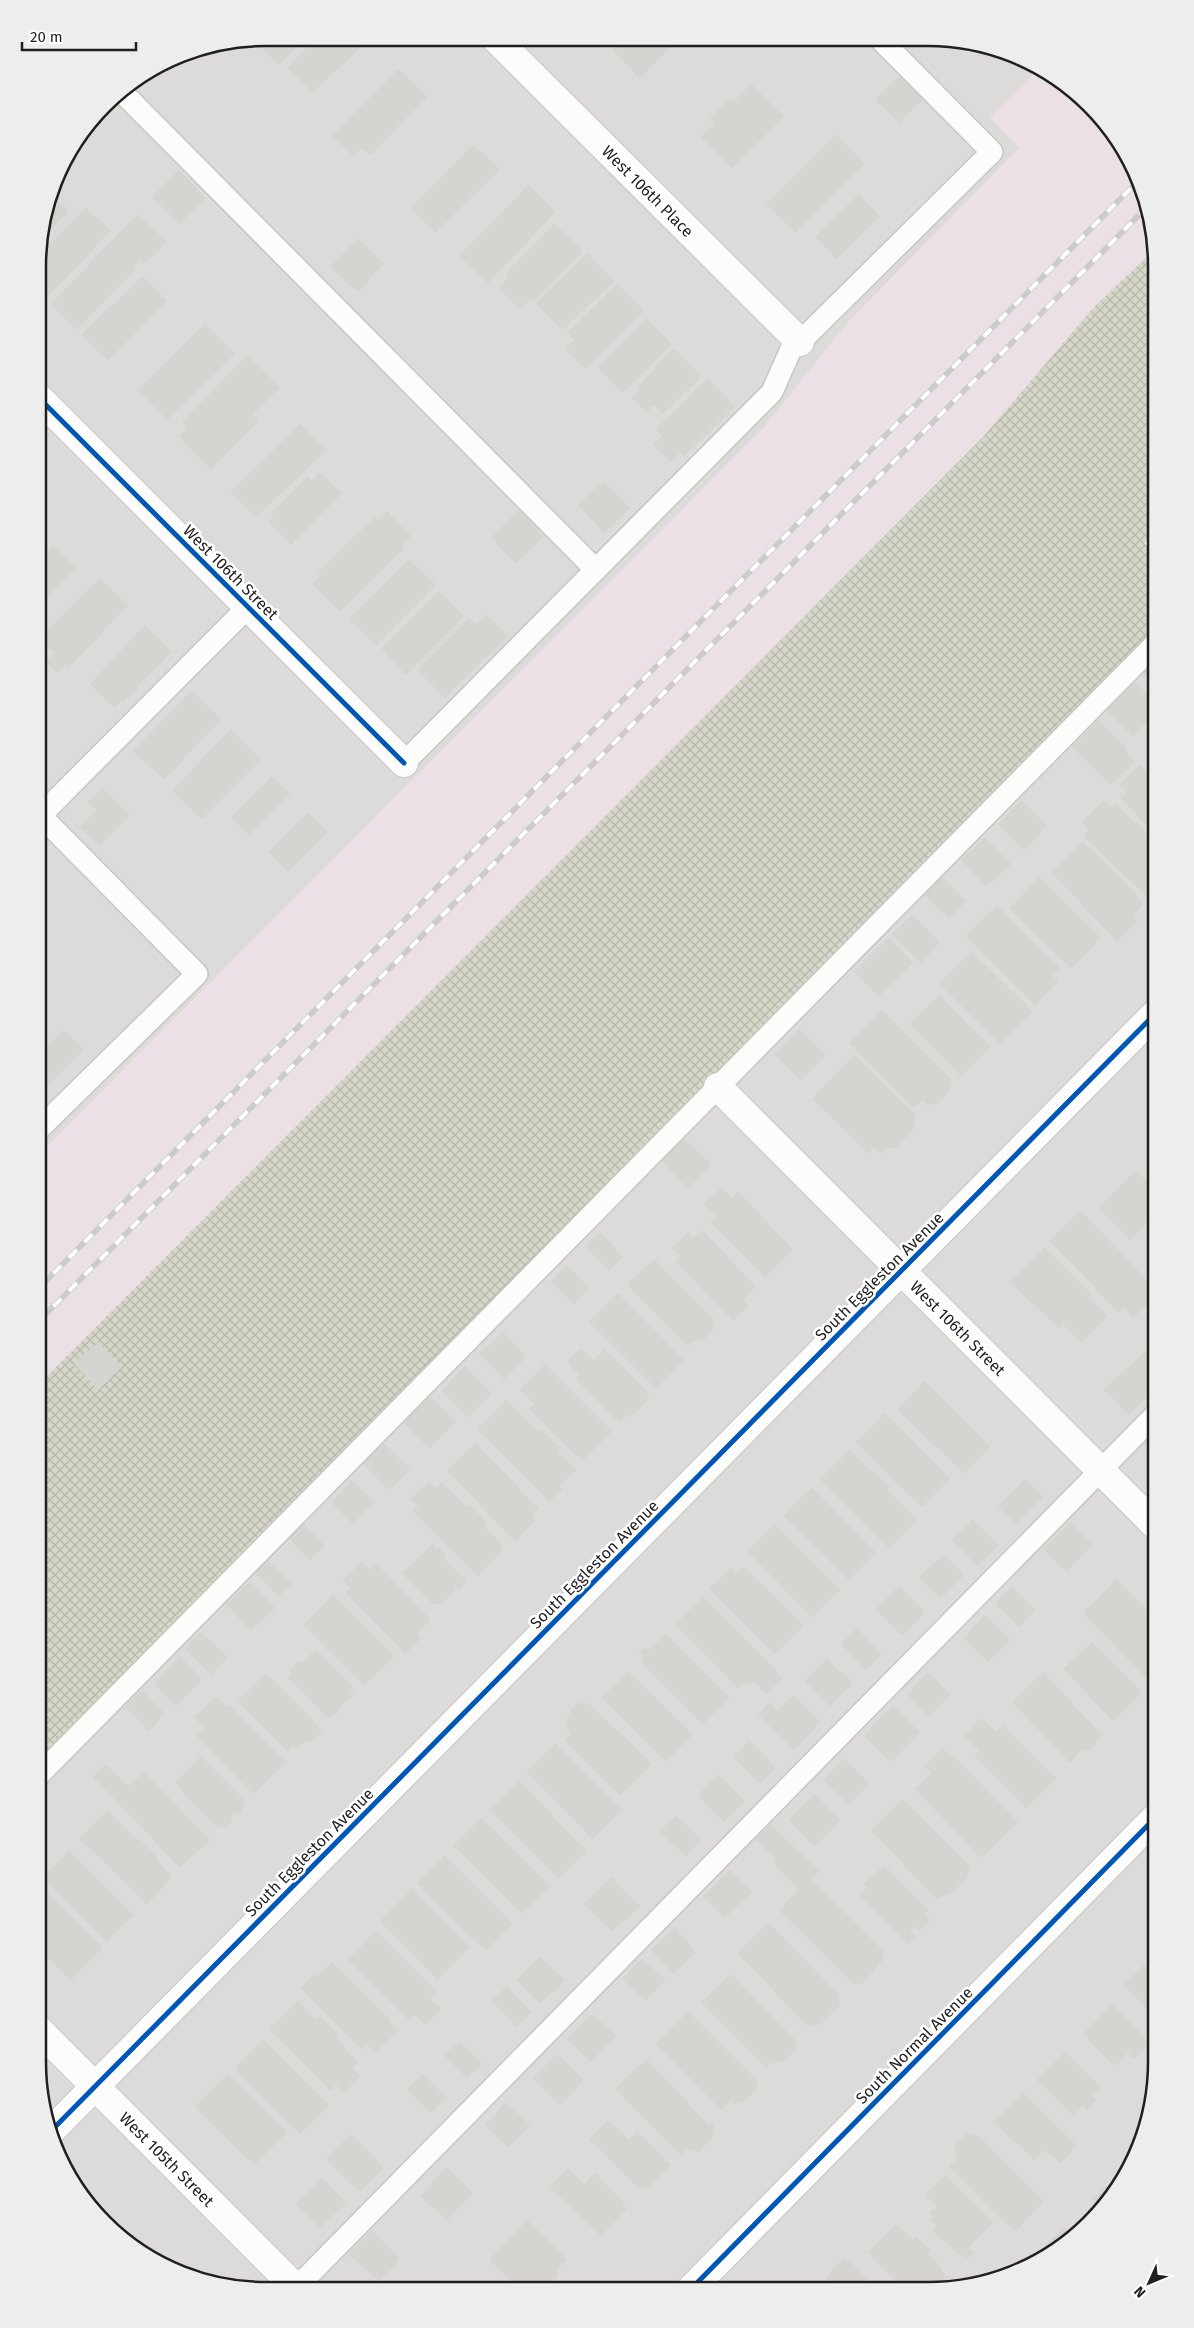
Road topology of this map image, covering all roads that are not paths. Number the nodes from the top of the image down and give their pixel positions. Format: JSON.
{"nodes":[{"id":1,"x":503,"y":46,"type":"edge"},
{"id":2,"x":887,"y":46,"type":"edge"},
{"id":3,"x":126,"y":97,"type":"edge"},
{"id":4,"x":798,"y":340,"type":"junction"},
{"id":5,"x":46,"y":405,"type":"edge"},
{"id":6,"x":596,"y":570,"type":"junction"},
{"id":7,"x":248,"y":607,"type":"junction"},
{"id":8,"x":1148,"y":651,"type":"edge"},
{"id":9,"x":404,"y":763,"type":"joint"},
{"id":10,"x":46,"y":809,"type":"edge"},
{"id":11,"x":46,"y":821,"type":"edge"},
{"id":12,"x":1148,"y":1022,"type":"edge"},
{"id":13,"x":718,"y":1087,"type":"junction"},
{"id":14,"x":46,"y":1122,"type":"edge"},
{"id":15,"x":902,"y":1271,"type":"junction"},
{"id":16,"x":1148,"y":1422,"type":"edge"},
{"id":17,"x":1100,"y":1470,"type":"junction"},
{"id":18,"x":1148,"y":1518,"type":"edge"},
{"id":19,"x":46,"y":1768,"type":"edge"},
{"id":20,"x":1148,"y":1825,"type":"edge"},
{"id":21,"x":46,"y":2037,"type":"edge"},
{"id":22,"x":95,"y":2086,"type":"junction"},
{"id":23,"x":56,"y":2125,"type":"edge"},
{"id":24,"x":290,"y":2282,"type":"edge"},
{"id":25,"x":302,"y":2282,"type":"edge"},
{"id":26,"x":698,"y":2282,"type":"edge"}],
"edges":[{"from":1,"to":4,"type":"street","name":"West 106th Place"},
{"from":2,"to":4,"type":"lane"},
{"from":3,"to":6,"type":"lane"},
{"from":4,"to":6,"type":"lane"},
{"from":5,"to":7,"type":"street","name":"West 106th Street"},
{"from":6,"to":9,"type":"lane"},
{"from":7,"to":9,"type":"street","name":"West 106th Street"},
{"from":7,"to":10,"type":"lane"},
{"from":8,"to":13,"type":"lane"},
{"from":11,"to":14,"type":"lane"},
{"from":12,"to":15,"type":"street","name":"South Eggleston Avenue"},
{"from":13,"to":15,"type":"street","name":"West 106th Street"},
{"from":13,"to":19,"type":"lane"},
{"from":15,"to":17,"type":"street","name":"West 106th Street"},
{"from":15,"to":22,"type":"street","name":"South Eggleston Avenue"},
{"from":16,"to":17,"type":"lane"},
{"from":17,"to":18,"type":"street","name":"West 106th Street"},
{"from":17,"to":25,"type":"lane"},
{"from":20,"to":26,"type":"street","name":"South Normal Avenue"},
{"from":21,"to":22,"type":"street","name":"West 105th Street"},
{"from":22,"to":23,"type":"street","name":"South Eggleston Avenue"},
{"from":22,"to":24,"type":"street","name":"West 105th Street"}]}
